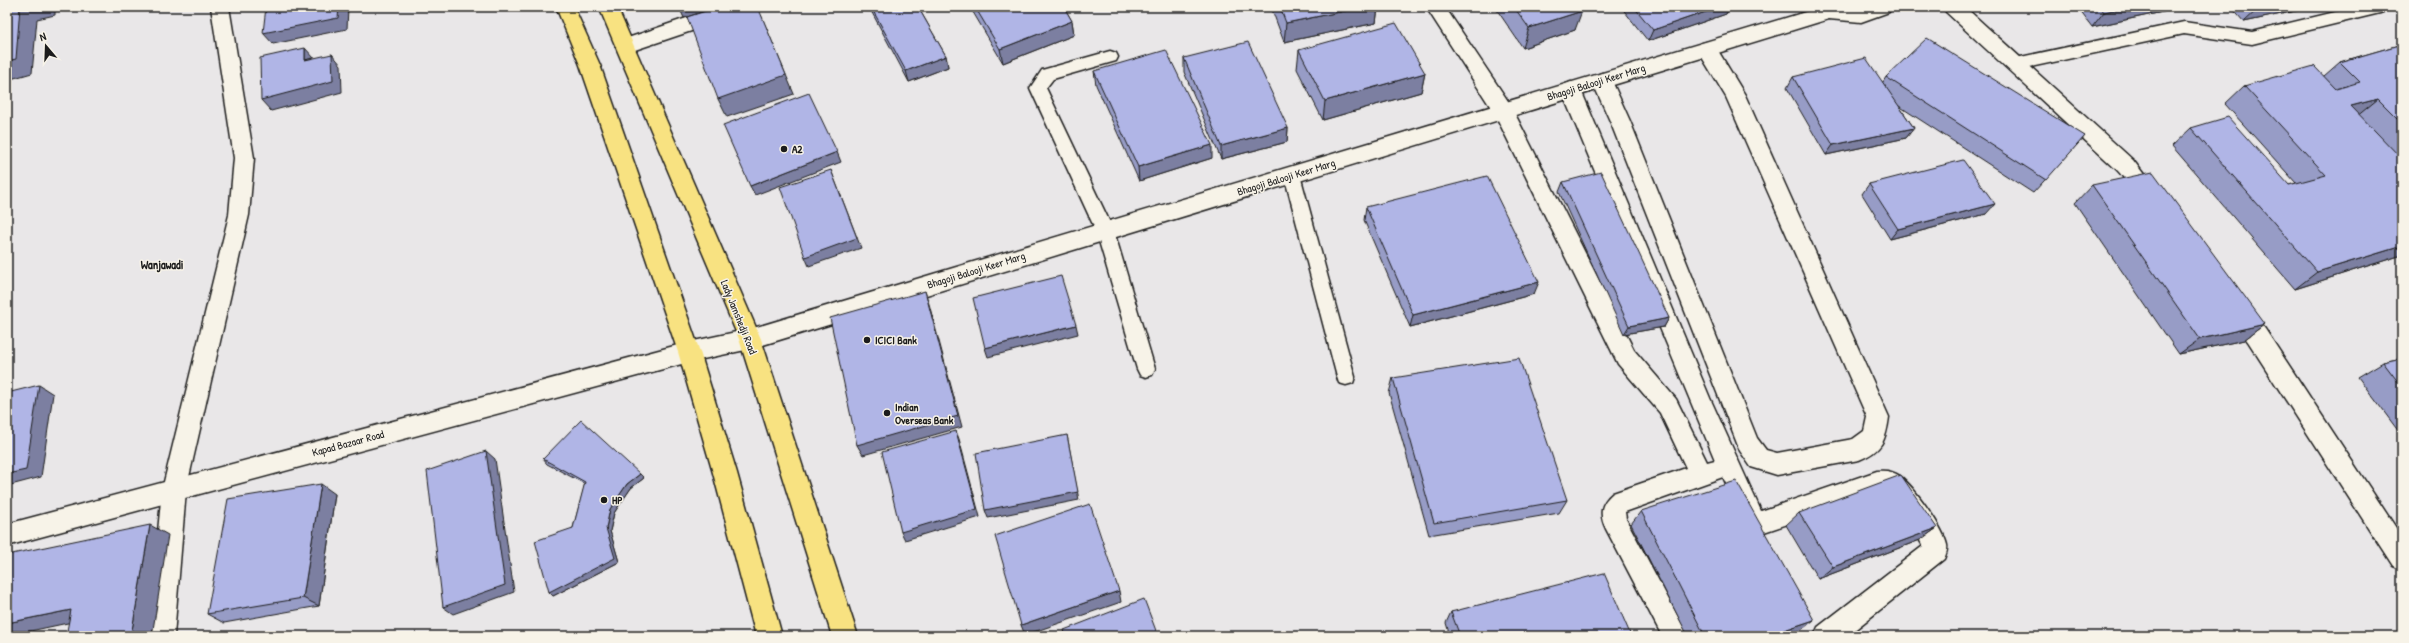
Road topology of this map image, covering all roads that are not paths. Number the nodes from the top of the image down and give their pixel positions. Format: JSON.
{"nodes":[{"id":1,"x":220,"y":7,"type":"edge"},
{"id":2,"x":565,"y":7,"type":"edge"},
{"id":3,"x":608,"y":7,"type":"edge"},
{"id":4,"x":741,"y":7,"type":"edge"},
{"id":5,"x":1434,"y":7,"type":"edge"},
{"id":6,"x":1882,"y":7,"type":"edge"},
{"id":7,"x":1953,"y":7,"type":"edge"},
{"id":8,"x":2380,"y":7,"type":"edge"},
{"id":9,"x":1831,"y":10,"type":"edge"},
{"id":10,"x":626,"y":46,"type":"junction"},
{"id":11,"x":1707,"y":49,"type":"junction"},
{"id":12,"x":1110,"y":58,"type":"dead end"},
{"id":13,"x":2016,"y":64,"type":"junction"},
{"id":14,"x":1602,"y":81,"type":"junction"},
{"id":15,"x":1571,"y":90,"type":"junction"},
{"id":16,"x":1503,"y":110,"type":"junction"},
{"id":17,"x":1292,"y":175,"type":"junction"},
{"id":18,"x":2164,"y":216,"type":"edge"},
{"id":19,"x":1105,"y":231,"type":"junction"},
{"id":20,"x":2223,"y":292,"type":"edge"},
{"id":21,"x":750,"y":339,"type":"junction"},
{"id":22,"x":689,"y":352,"type":"junction"},
{"id":23,"x":1146,"y":369,"type":"dead end"},
{"id":24,"x":1346,"y":377,"type":"dead end"},
{"id":25,"x":1699,"y":398,"type":"junction"},
{"id":26,"x":1668,"y":406,"type":"junction"},
{"id":27,"x":1728,"y":465,"type":"junction"},
{"id":28,"x":1701,"y":475,"type":"junction"},
{"id":29,"x":174,"y":490,"type":"junction"},
{"id":30,"x":7,"y":535,"type":"edge"},
{"id":31,"x":2402,"y":558,"type":"edge"},
{"id":32,"x":161,"y":636,"type":"edge"},
{"id":33,"x":769,"y":636,"type":"edge"},
{"id":34,"x":845,"y":636,"type":"edge"},
{"id":35,"x":1675,"y":636,"type":"edge"},
{"id":36,"x":1827,"y":636,"type":"edge"}],
"edges":[{"from":1,"to":29,"type":"street"},
{"from":2,"to":22,"type":"main road"},
{"from":3,"to":10,"type":"main road","name":"Lady Jamshedji Road"},
{"from":4,"to":10,"type":"street"},
{"from":5,"to":16,"type":"street"},
{"from":6,"to":9,"type":"street","name":"Bhagoji Balooji Keer Marg"},
{"from":7,"to":13,"type":"street"},
{"from":8,"to":13,"type":"lane"},
{"from":9,"to":11,"type":"street","name":"Bhagoji Balooji Keer Marg"},
{"from":10,"to":21,"type":"main road","name":"Lady Jamshedji Road"},
{"from":11,"to":14,"type":"street","name":"Bhagoji Balooji Keer Marg"},
{"from":11,"to":14,"type":"street"},
{"from":12,"to":19,"type":"lane"},
{"from":13,"to":18,"type":"street"},
{"from":14,"to":15,"type":"street","name":"Bhagoji Balooji Keer Marg"},
{"from":15,"to":16,"type":"street","name":"Bhagoji Balooji Keer Marg"},
{"from":15,"to":25,"type":"street"},
{"from":16,"to":17,"type":"street","name":"Bhagoji Balooji Keer Marg"},
{"from":16,"to":26,"type":"street"},
{"from":17,"to":19,"type":"street","name":"Bhagoji Balooji Keer Marg"},
{"from":17,"to":24,"type":"lane"},
{"from":19,"to":21,"type":"street","name":"Bhagoji Balooji Keer Marg"},
{"from":19,"to":23,"type":"lane"},
{"from":20,"to":31,"type":"street"},
{"from":21,"to":22,"type":"street","name":"Bhagoji Balooji Keer Marg"},
{"from":21,"to":34,"type":"main road","name":"Lady Jamshedji Road"},
{"from":22,"to":29,"type":"street","name":"Kapad Bazaar Road"},
{"from":22,"to":33,"type":"main road"},
{"from":25,"to":26,"type":"street"},
{"from":25,"to":27,"type":"street"},
{"from":26,"to":28,"type":"street"},
{"from":27,"to":28,"type":"street"},
{"from":27,"to":36,"type":"street"},
{"from":28,"to":35,"type":"street"},
{"from":29,"to":30,"type":"street","name":"Kapad Bazaar Road"},
{"from":29,"to":32,"type":"street"}]}
